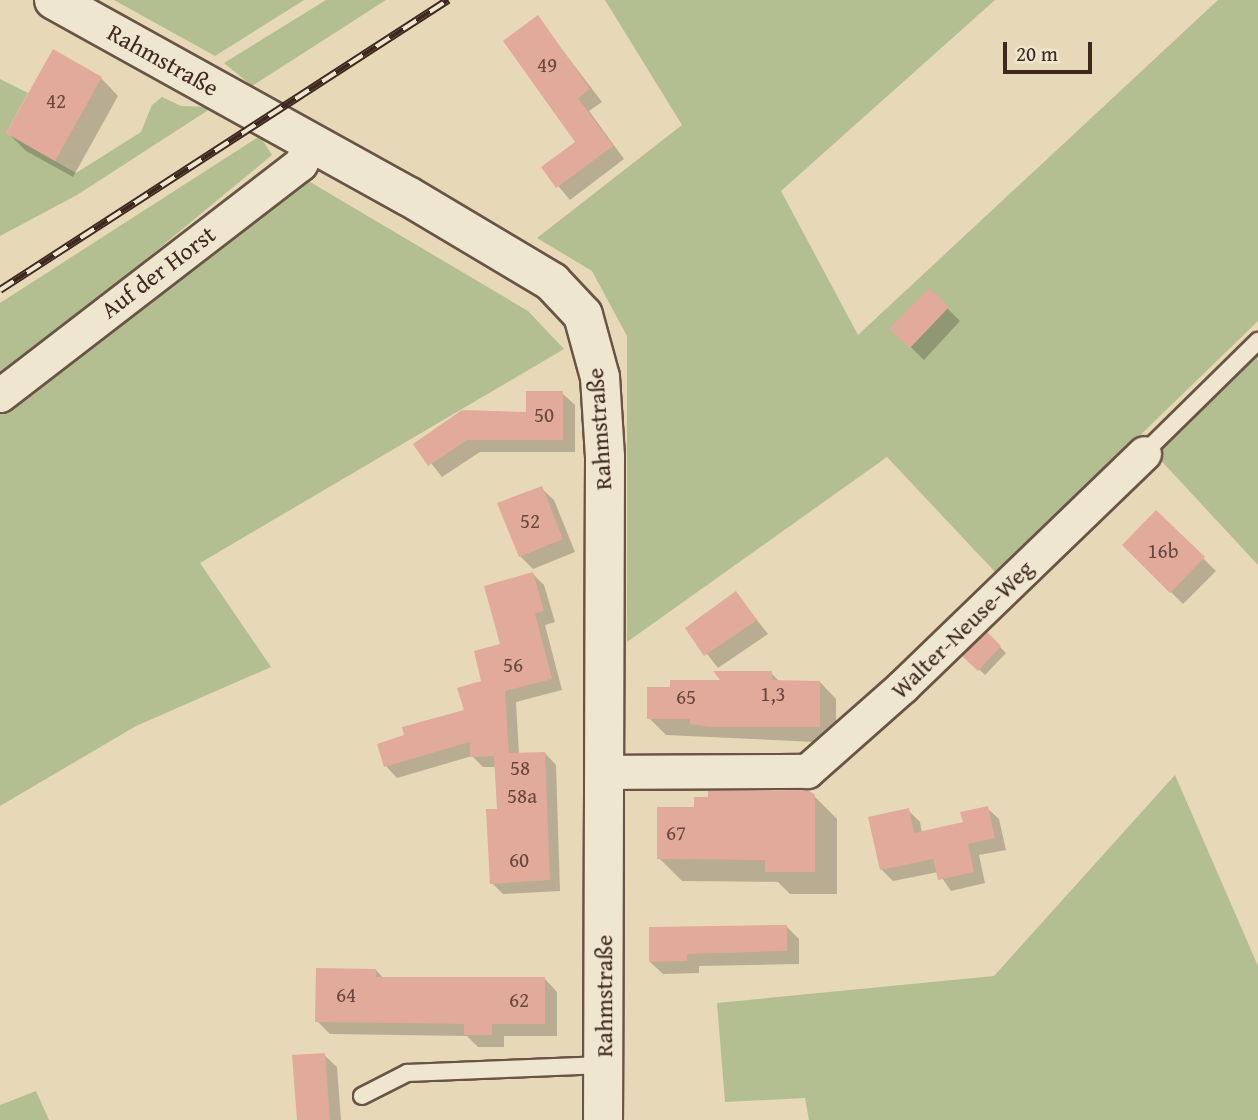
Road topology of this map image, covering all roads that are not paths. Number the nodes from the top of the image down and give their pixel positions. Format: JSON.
{"nodes":[{"id":1,"x":54,"y":0,"type":"edge"},
{"id":2,"x":311,"y":144,"type":"junction"},
{"id":3,"x":1258,"y":341,"type":"edge"},
{"id":4,"x":0,"y":395,"type":"edge"},
{"id":5,"x":1144,"y":453,"type":"joint"},
{"id":6,"x":604,"y":772,"type":"junction"},
{"id":7,"x":604,"y":1065,"type":"junction"},
{"id":8,"x":362,"y":1096,"type":"dead end"},
{"id":9,"x":603,"y":1120,"type":"edge"}],
"edges":[{"from":1,"to":2,"type":"main road","name":"Rahmstraße"},
{"from":2,"to":4,"type":"street","name":"Auf der Horst"},
{"from":2,"to":6,"type":"main road","name":"Rahmstraße"},
{"from":3,"to":5,"type":"lane","name":"Walter-Neuse-Weg"},
{"from":5,"to":6,"type":"street","name":"Walter-Neuse-Weg"},
{"from":6,"to":7,"type":"main road","name":"Rahmstraße"},
{"from":7,"to":8,"type":"lane"},
{"from":7,"to":9,"type":"main road","name":"Rahmstraße"}]}
